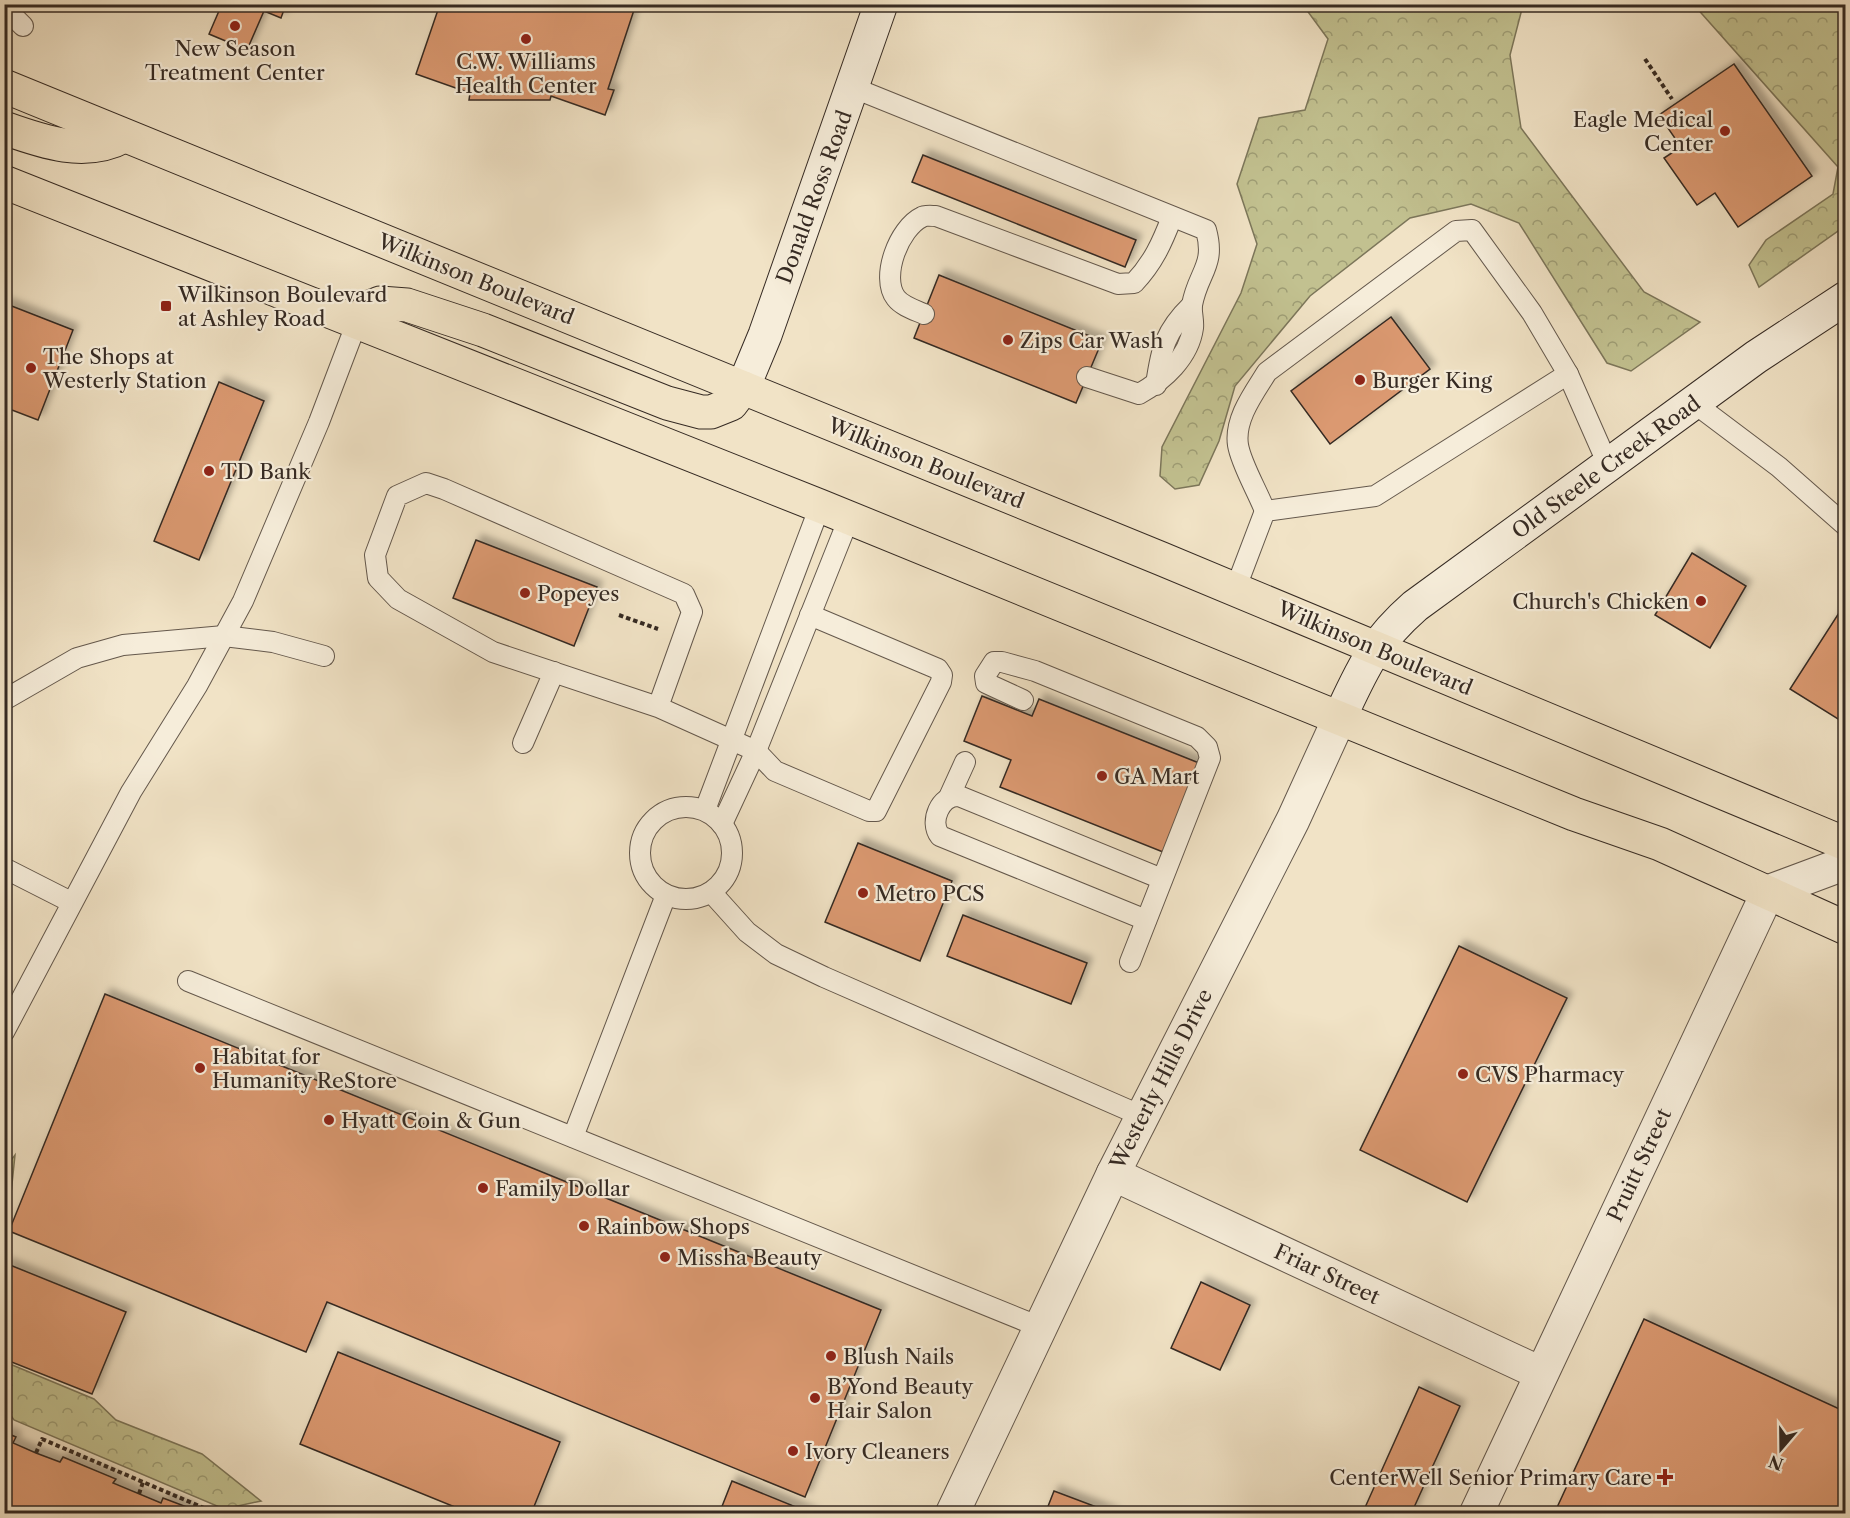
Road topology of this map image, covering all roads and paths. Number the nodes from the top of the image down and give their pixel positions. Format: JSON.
{"nodes":[{"id":1,"x":881,"y":4,"type":"edge"},
{"id":2,"x":4,"y":7,"type":"edge"},
{"id":3,"x":23,"y":26,"type":"dead end"},
{"id":4,"x":1645,"y":59,"type":"dead end"},
{"id":5,"x":4,"y":86,"type":"edge"},
{"id":6,"x":854,"y":88,"type":"junction"},
{"id":7,"x":1672,"y":99,"type":"dead end"},
{"id":8,"x":4,"y":128,"type":"edge"},
{"id":9,"x":124,"y":136,"type":"junction"},
{"id":10,"x":4,"y":182,"type":"edge"},
{"id":11,"x":1172,"y":217,"type":"junction"},
{"id":12,"x":1845,"y":298,"type":"edge"},
{"id":13,"x":924,"y":314,"type":"dead end"},
{"id":14,"x":357,"y":322,"type":"junction"},
{"id":15,"x":1568,"y":374,"type":"junction"},
{"id":16,"x":1087,"y":377,"type":"dead end"},
{"id":17,"x":743,"y":388,"type":"junction"},
{"id":18,"x":1694,"y":403,"type":"junction"},
{"id":19,"x":1609,"y":467,"type":"junction"},
{"id":20,"x":820,"y":506,"type":"junction"},
{"id":21,"x":1265,"y":511,"type":"junction"},
{"id":22,"x":849,"y":518,"type":"junction"},
{"id":23,"x":1845,"y":526,"type":"edge"},
{"id":24,"x":1235,"y":590,"type":"junction"},
{"id":25,"x":619,"y":615,"type":"dead end"},
{"id":26,"x":810,"y":615,"type":"junction"},
{"id":27,"x":224,"y":636,"type":"junction"},
{"id":28,"x":682,"y":638,"type":"junction"},
{"id":29,"x":1375,"y":648,"type":"junction"},
{"id":30,"x":324,"y":656,"type":"dead end"},
{"id":31,"x":554,"y":672,"type":"junction"},
{"id":32,"x":4,"y":700,"type":"edge"},
{"id":33,"x":1023,"y":700,"type":"dead end"},
{"id":34,"x":658,"y":707,"type":"junction"},
{"id":35,"x":1340,"y":717,"type":"junction"},
{"id":36,"x":733,"y":741,"type":"junction"},
{"id":37,"x":523,"y":743,"type":"dead end"},
{"id":38,"x":756,"y":751,"type":"junction"},
{"id":39,"x":965,"y":762,"type":"dead end"},
{"id":40,"x":950,"y":795,"type":"junction"},
{"id":41,"x":705,"y":810,"type":"junction"},
{"id":42,"x":722,"y":824,"type":"junction"},
{"id":43,"x":1845,"y":844,"type":"edge"},
{"id":44,"x":1845,"y":863,"type":"edge"},
{"id":45,"x":4,"y":868,"type":"edge"},
{"id":46,"x":1162,"y":879,"type":"junction"},
{"id":47,"x":711,"y":892,"type":"junction"},
{"id":48,"x":1768,"y":892,"type":"junction"},
{"id":49,"x":666,"y":895,"type":"junction"},
{"id":50,"x":71,"y":902,"type":"junction"},
{"id":51,"x":1146,"y":920,"type":"junction"},
{"id":52,"x":1845,"y":928,"type":"edge"},
{"id":53,"x":1130,"y":962,"type":"dead end"},
{"id":54,"x":188,"y":981,"type":"dead end"},
{"id":55,"x":4,"y":1032,"type":"edge"},
{"id":56,"x":1142,"y":1116,"type":"junction"},
{"id":57,"x":573,"y":1137,"type":"junction"},
{"id":58,"x":1113,"y":1174,"type":"junction"},
{"id":59,"x":1040,"y":1327,"type":"junction"},
{"id":60,"x":1540,"y":1373,"type":"junction"},
{"id":61,"x":36,"y":1453,"type":"dead end"},
{"id":62,"x":143,"y":1482,"type":"junction"},
{"id":63,"x":139,"y":1494,"type":"dead end"},
{"id":64,"x":218,"y":1514,"type":"edge"},
{"id":65,"x":952,"y":1514,"type":"edge"},
{"id":66,"x":1476,"y":1514,"type":"edge"}],
"edges":[{"from":1,"to":6,"type":"street","name":"Donald Ross Road"},
{"from":2,"to":3,"type":"lane"},
{"from":4,"to":7,"type":"path"},
{"from":5,"to":9,"type":"main road","name":"Wilkinson Boulevard"},
{"from":6,"to":11,"type":"lane"},
{"from":6,"to":17,"type":"street","name":"Donald Ross Road"},
{"from":8,"to":9,"type":"main road"},
{"from":9,"to":17,"type":"main road","name":"Wilkinson Boulevard"},
{"from":10,"to":14,"type":"main road"},
{"from":11,"to":13,"type":"lane"},
{"from":11,"to":16,"type":"lane"},
{"from":12,"to":18,"type":"street","name":"Old Steele Creek Road"},
{"from":14,"to":17,"type":"main road"},
{"from":14,"to":20,"type":"main road"},
{"from":14,"to":27,"type":"lane"},
{"from":15,"to":19,"type":"lane"},
{"from":15,"to":21,"type":"lane"},
{"from":15,"to":21,"type":"lane"},
{"from":17,"to":24,"type":"main road","name":"Wilkinson Boulevard"},
{"from":18,"to":19,"type":"street","name":"Old Steele Creek Road"},
{"from":18,"to":23,"type":"lane"},
{"from":19,"to":29,"type":"street","name":"Old Steele Creek Road"},
{"from":20,"to":22,"type":"main road"},
{"from":20,"to":36,"type":"lane"},
{"from":21,"to":24,"type":"lane"},
{"from":22,"to":26,"type":"lane"},
{"from":22,"to":35,"type":"main road"},
{"from":24,"to":29,"type":"main road","name":"Wilkinson Boulevard"},
{"from":25,"to":28,"type":"path"},
{"from":26,"to":38,"type":"lane"},
{"from":26,"to":38,"type":"lane"},
{"from":27,"to":30,"type":"lane"},
{"from":27,"to":32,"type":"lane"},
{"from":27,"to":50,"type":"lane"},
{"from":28,"to":31,"type":"lane"},
{"from":28,"to":34,"type":"lane"},
{"from":29,"to":35,"type":"street","name":"Westerly Hills Drive"},
{"from":29,"to":43,"type":"main road","name":"Wilkinson Boulevard"},
{"from":31,"to":34,"type":"lane"},
{"from":31,"to":37,"type":"lane"},
{"from":33,"to":46,"type":"lane"},
{"from":34,"to":36,"type":"lane"},
{"from":35,"to":48,"type":"main road"},
{"from":35,"to":56,"type":"street","name":"Westerly Hills Drive"},
{"from":36,"to":38,"type":"lane"},
{"from":36,"to":41,"type":"lane"},
{"from":38,"to":42,"type":"lane"},
{"from":39,"to":40,"type":"lane"},
{"from":40,"to":46,"type":"lane"},
{"from":40,"to":51,"type":"lane"},
{"from":41,"to":42,"type":"lane"},
{"from":41,"to":49,"type":"lane"},
{"from":42,"to":47,"type":"lane"},
{"from":44,"to":48,"type":"street"},
{"from":45,"to":50,"type":"lane"},
{"from":46,"to":51,"type":"lane"},
{"from":47,"to":49,"type":"lane"},
{"from":47,"to":56,"type":"lane"},
{"from":48,"to":52,"type":"main road"},
{"from":48,"to":60,"type":"street","name":"Pruitt Street"},
{"from":49,"to":57,"type":"lane"},
{"from":50,"to":55,"type":"lane"},
{"from":51,"to":53,"type":"lane"},
{"from":54,"to":57,"type":"lane"},
{"from":56,"to":58,"type":"street","name":"Westerly Hills Drive"},
{"from":57,"to":59,"type":"lane"},
{"from":58,"to":59,"type":"street","name":"Westerly Hills Drive"},
{"from":58,"to":60,"type":"street","name":"Friar Street"},
{"from":59,"to":65,"type":"street","name":"Westerly Hills Drive"},
{"from":60,"to":66,"type":"street","name":"Pruitt Street"},
{"from":61,"to":62,"type":"path"},
{"from":62,"to":63,"type":"path"},
{"from":62,"to":64,"type":"path"}]}
